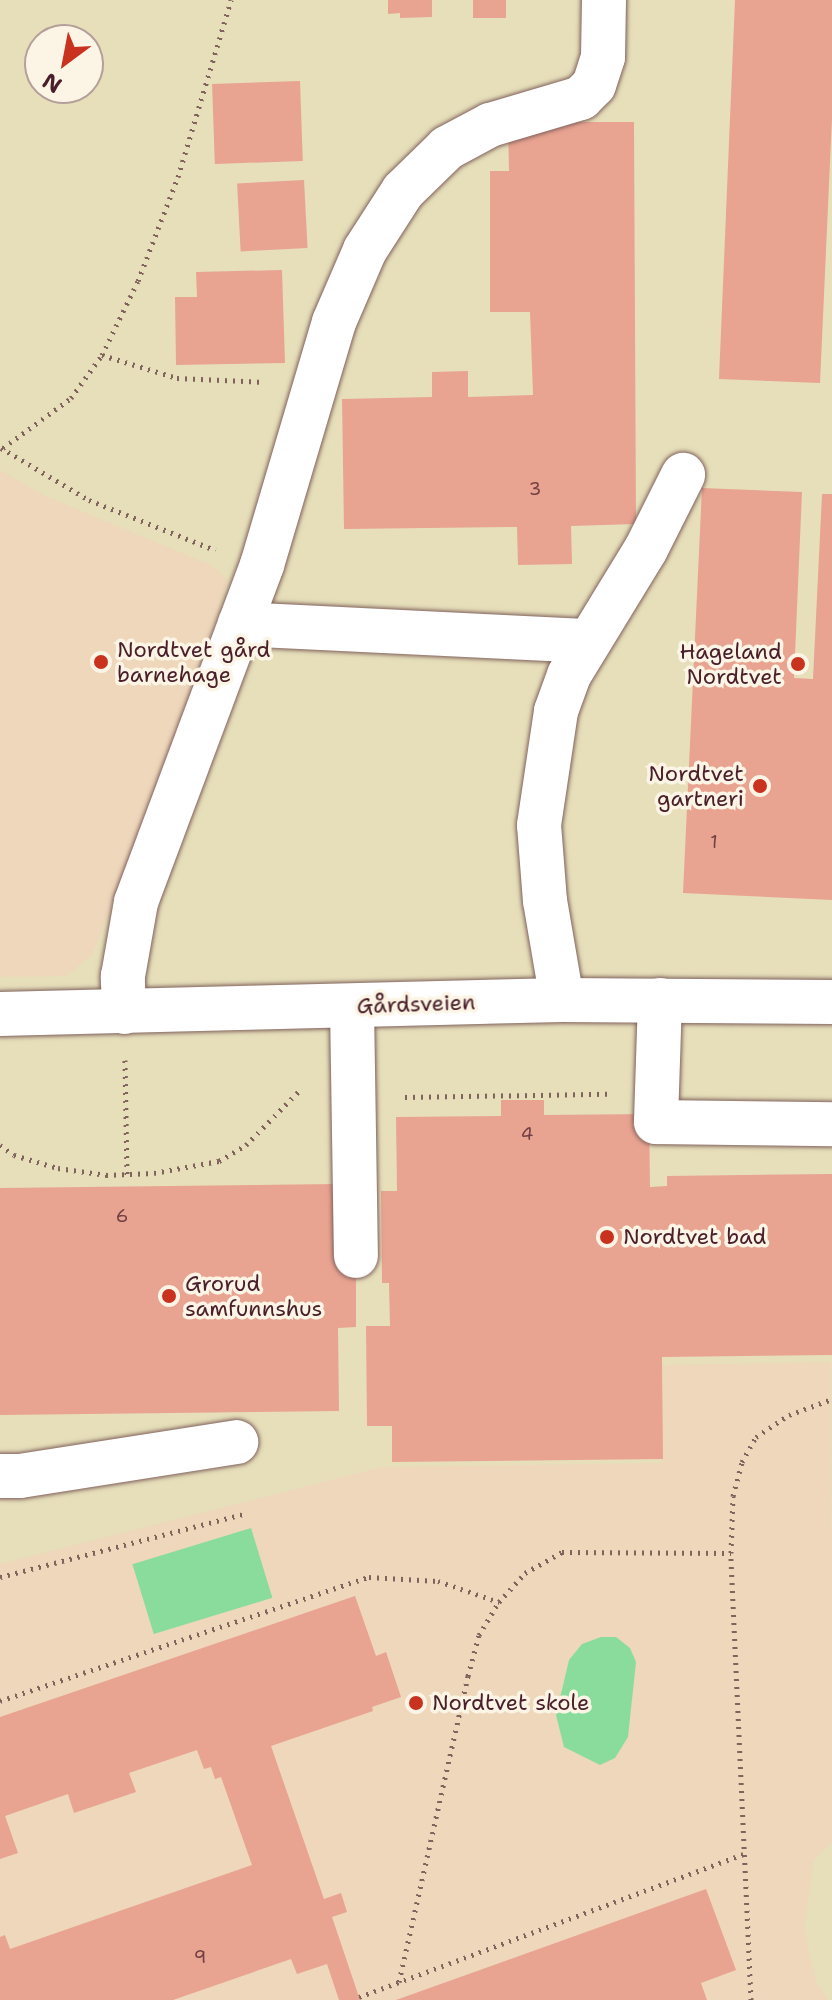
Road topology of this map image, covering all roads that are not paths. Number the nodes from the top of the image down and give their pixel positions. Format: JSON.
{"nodes":[{"id":1,"x":604,"y":0,"type":"edge"},
{"id":2,"x":683,"y":475,"type":"dead end"},
{"id":3,"x":240,"y":624,"type":"junction"},
{"id":4,"x":589,"y":641,"type":"junction"},
{"id":5,"x":562,"y":1000,"type":"junction"},
{"id":6,"x":660,"y":1000,"type":"junction"},
{"id":7,"x":832,"y":1002,"type":"edge"},
{"id":8,"x":352,"y":1006,"type":"junction"},
{"id":9,"x":124,"y":1012,"type":"junction"},
{"id":10,"x":0,"y":1014,"type":"edge"},
{"id":11,"x":832,"y":1124,"type":"edge"},
{"id":12,"x":356,"y":1256,"type":"dead end"},
{"id":13,"x":236,"y":1442,"type":"dead end"},
{"id":14,"x":0,"y":1476,"type":"edge"}],
"edges":[{"from":1,"to":3,"type":"street"},
{"from":2,"to":4,"type":"street"},
{"from":3,"to":4,"type":"street"},
{"from":3,"to":9,"type":"street"},
{"from":4,"to":5,"type":"street"},
{"from":5,"to":6,"type":"street","name":"Gårdsveien"},
{"from":5,"to":8,"type":"street","name":"Gårdsveien"},
{"from":6,"to":7,"type":"street","name":"Gårdsveien"},
{"from":6,"to":11,"type":"street"},
{"from":8,"to":9,"type":"street","name":"Gårdsveien"},
{"from":8,"to":12,"type":"street"},
{"from":9,"to":10,"type":"street","name":"Gårdsveien"},
{"from":13,"to":14,"type":"street"}]}
